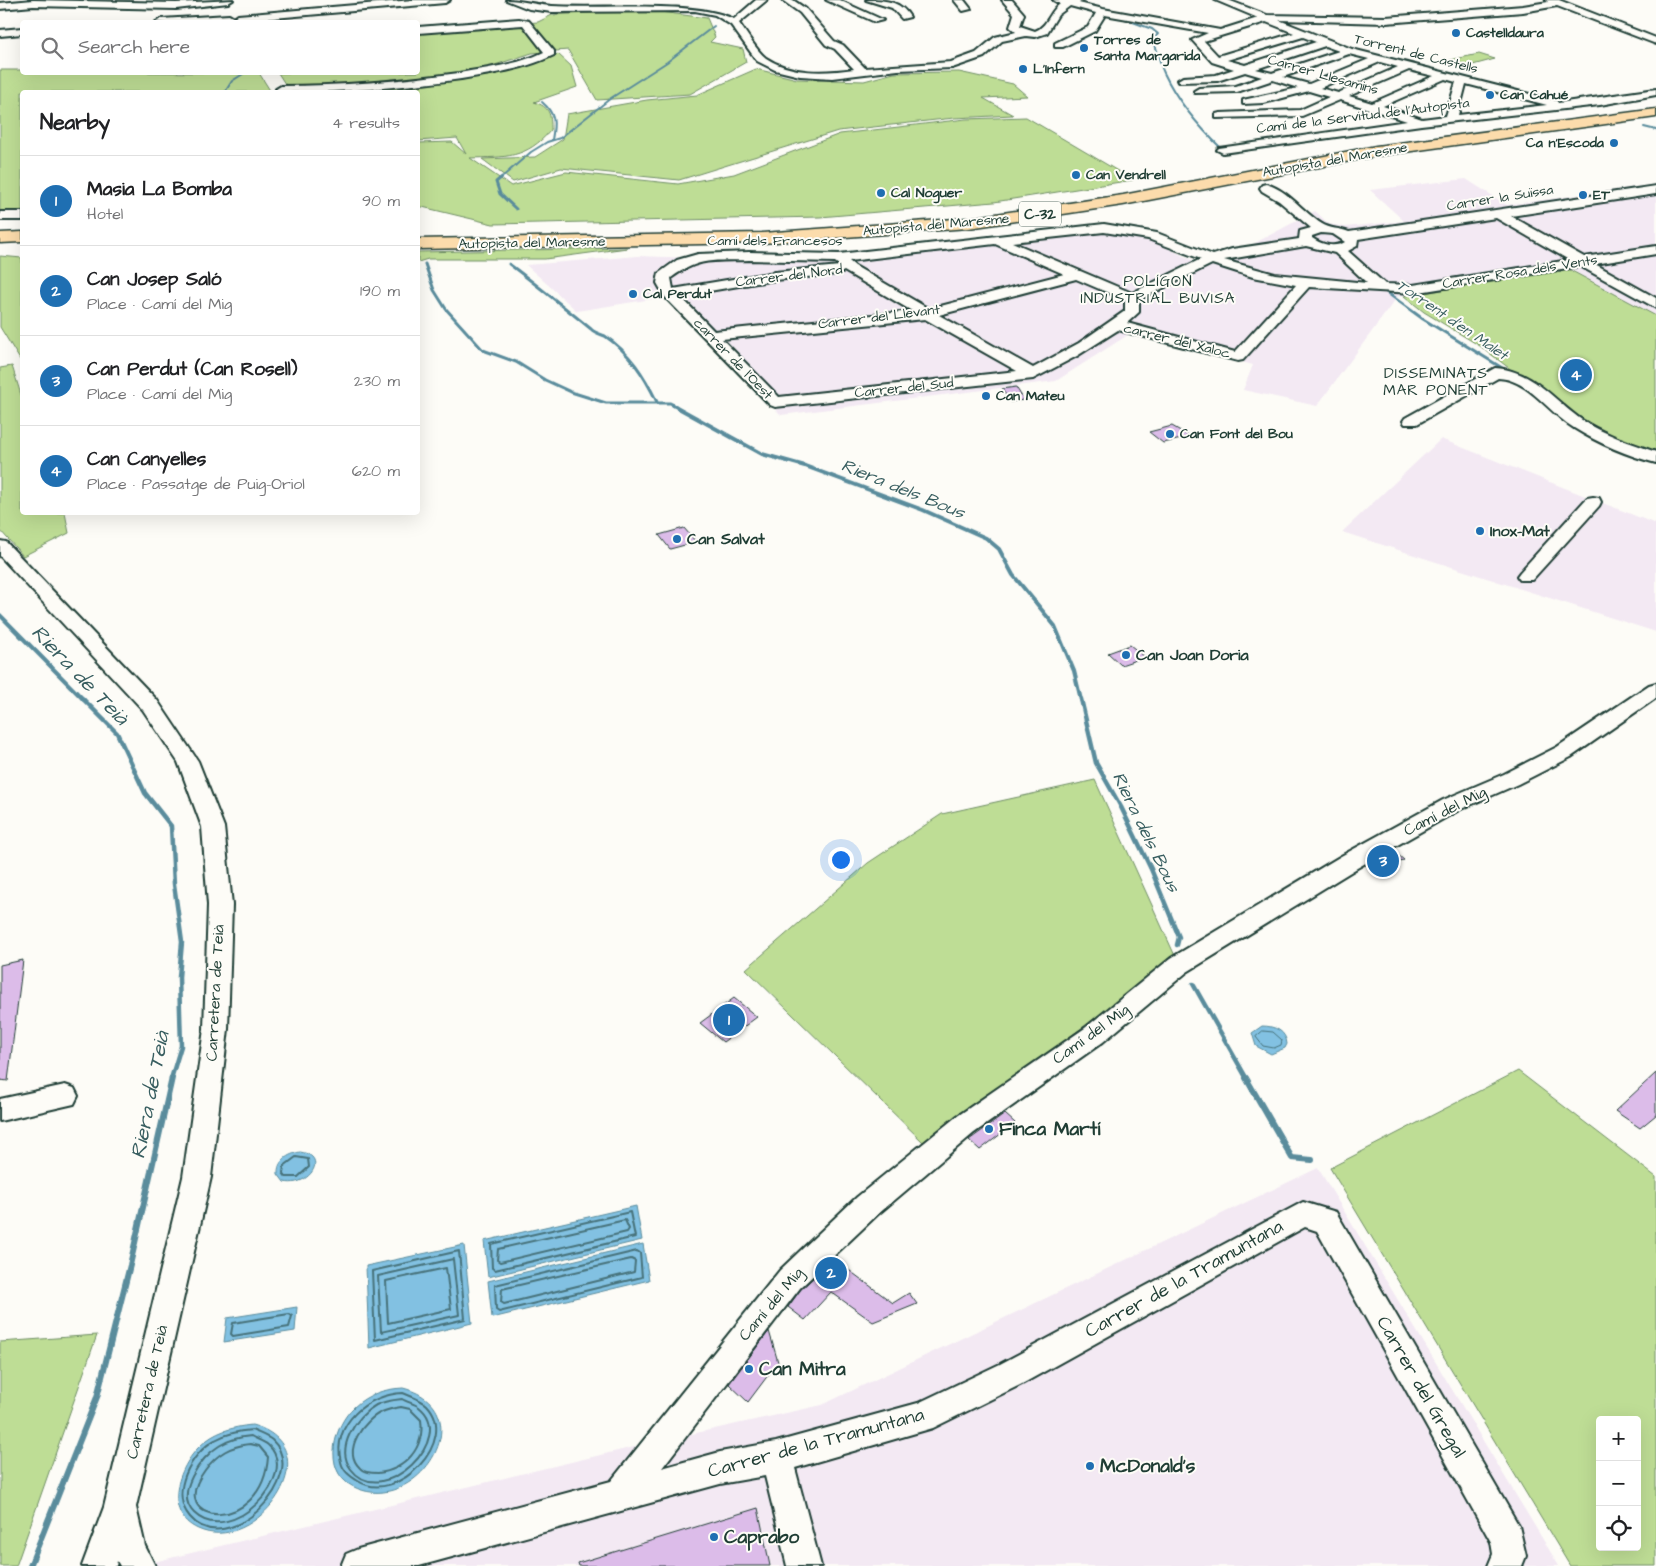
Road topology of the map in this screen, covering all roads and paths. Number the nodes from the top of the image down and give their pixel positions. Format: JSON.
{"nodes":[{"id":1,"x":228,"y":0,"type":"edge"},
{"id":2,"x":445,"y":0,"type":"edge"},
{"id":3,"x":653,"y":0,"type":"edge"},
{"id":4,"x":762,"y":0,"type":"edge"},
{"id":5,"x":787,"y":0,"type":"edge"},
{"id":6,"x":860,"y":0,"type":"edge"},
{"id":7,"x":871,"y":0,"type":"edge"},
{"id":8,"x":959,"y":0,"type":"edge"},
{"id":9,"x":1007,"y":0,"type":"edge"},
{"id":10,"x":1078,"y":0,"type":"edge"},
{"id":11,"x":1220,"y":0,"type":"edge"},
{"id":12,"x":417,"y":1,"type":"edge"},
{"id":13,"x":514,"y":1,"type":"edge"},
{"id":14,"x":833,"y":1,"type":"edge"},
{"id":15,"x":1063,"y":1,"type":"edge"},
{"id":16,"x":1554,"y":2,"type":"edge"},
{"id":17,"x":101,"y":3,"type":"edge"},
{"id":18,"x":0,"y":6,"type":"edge"},
{"id":19,"x":567,"y":6,"type":"edge"},
{"id":20,"x":1130,"y":7,"type":"dead end"},
{"id":21,"x":615,"y":8,"type":"junction"},
{"id":22,"x":966,"y":9,"type":"dead end"},
{"id":23,"x":1106,"y":12,"type":"junction"},
{"id":24,"x":904,"y":17,"type":"dead end"},
{"id":25,"x":1264,"y":18,"type":"junction"},
{"id":26,"x":235,"y":20,"type":"edge"},
{"id":27,"x":878,"y":20,"type":"dead end"},
{"id":28,"x":734,"y":23,"type":"junction"},
{"id":29,"x":420,"y":30,"type":"edge"},
{"id":30,"x":20,"y":31,"type":"edge"},
{"id":31,"x":0,"y":32,"type":"edge"},
{"id":32,"x":1220,"y":32,"type":"junction"},
{"id":33,"x":1023,"y":34,"type":"junction"},
{"id":34,"x":1302,"y":34,"type":"junction"},
{"id":35,"x":1656,"y":41,"type":"edge"},
{"id":36,"x":1323,"y":43,"type":"junction"},
{"id":37,"x":1059,"y":45,"type":"dead end"},
{"id":38,"x":1348,"y":51,"type":"junction"},
{"id":39,"x":1380,"y":59,"type":"junction"},
{"id":40,"x":1212,"y":61,"type":"junction"},
{"id":41,"x":1409,"y":66,"type":"junction"},
{"id":42,"x":1247,"y":69,"type":"junction"},
{"id":43,"x":863,"y":72,"type":"junction"},
{"id":44,"x":1186,"y":72,"type":"dead end"},
{"id":45,"x":1445,"y":75,"type":"junction"},
{"id":46,"x":1275,"y":77,"type":"junction"},
{"id":47,"x":1462,"y":80,"type":"junction"},
{"id":48,"x":1310,"y":87,"type":"junction"},
{"id":49,"x":280,"y":88,"type":"edge"},
{"id":50,"x":1199,"y":91,"type":"dead end"},
{"id":51,"x":1656,"y":92,"type":"edge"},
{"id":52,"x":1339,"y":96,"type":"junction"},
{"id":53,"x":1238,"y":102,"type":"dead end"},
{"id":54,"x":1656,"y":104,"type":"edge"},
{"id":55,"x":1374,"y":106,"type":"junction"},
{"id":56,"x":1565,"y":106,"type":"junction"},
{"id":57,"x":1302,"y":113,"type":"junction"},
{"id":58,"x":1656,"y":113,"type":"edge"},
{"id":59,"x":1220,"y":116,"type":"dead end"},
{"id":60,"x":1451,"y":119,"type":"junction"},
{"id":61,"x":1421,"y":122,"type":"junction"},
{"id":62,"x":1340,"y":134,"type":"junction"},
{"id":63,"x":1223,"y":150,"type":"dead end"},
{"id":64,"x":1266,"y":188,"type":"dead end"},
{"id":65,"x":1656,"y":190,"type":"edge"},
{"id":66,"x":1497,"y":213,"type":"junction"},
{"id":67,"x":0,"y":216,"type":"edge"},
{"id":68,"x":20,"y":216,"type":"edge"},
{"id":69,"x":1320,"y":229,"type":"junction"},
{"id":70,"x":420,"y":232,"type":"edge"},
{"id":71,"x":1349,"y":236,"type":"junction"},
{"id":72,"x":20,"y":237,"type":"edge"},
{"id":73,"x":0,"y":238,"type":"edge"},
{"id":74,"x":998,"y":241,"type":"junction"},
{"id":75,"x":1308,"y":242,"type":"junction"},
{"id":76,"x":420,"y":244,"type":"edge"},
{"id":77,"x":0,"y":248,"type":"edge"},
{"id":78,"x":20,"y":248,"type":"edge"},
{"id":79,"x":1338,"y":249,"type":"junction"},
{"id":80,"x":1656,"y":250,"type":"edge"},
{"id":81,"x":839,"y":258,"type":"junction"},
{"id":82,"x":1210,"y":260,"type":"junction"},
{"id":83,"x":1580,"y":262,"type":"junction"},
{"id":84,"x":850,"y":268,"type":"junction"},
{"id":85,"x":1075,"y":275,"type":"junction"},
{"id":86,"x":1306,"y":282,"type":"junction"},
{"id":87,"x":1381,"y":288,"type":"junction"},
{"id":88,"x":670,"y":294,"type":"junction"},
{"id":89,"x":1132,"y":298,"type":"junction"},
{"id":90,"x":1656,"y":304,"type":"edge"},
{"id":91,"x":928,"y":314,"type":"junction"},
{"id":92,"x":1116,"y":325,"type":"junction"},
{"id":93,"x":710,"y":336,"type":"junction"},
{"id":94,"x":1033,"y":374,"type":"junction"},
{"id":95,"x":775,"y":402,"type":"joint"},
{"id":96,"x":1412,"y":421,"type":"dead end"},
{"id":97,"x":1656,"y":458,"type":"edge"},
{"id":98,"x":1593,"y":502,"type":"dead end"},
{"id":99,"x":0,"y":546,"type":"edge"},
{"id":100,"x":1526,"y":576,"type":"dead end"},
{"id":101,"x":1656,"y":689,"type":"edge"},
{"id":102,"x":65,"y":1096,"type":"dead end"},
{"id":103,"x":0,"y":1110,"type":"edge"},
{"id":104,"x":1326,"y":1221,"type":"joint"},
{"id":105,"x":776,"y":1458,"type":"junction"},
{"id":106,"x":620,"y":1496,"type":"junction"},
{"id":107,"x":120,"y":1507,"type":"junction"},
{"id":108,"x":1508,"y":1561,"type":"edge"},
{"id":109,"x":99,"y":1566,"type":"edge"},
{"id":110,"x":138,"y":1566,"type":"edge"},
{"id":111,"x":358,"y":1566,"type":"edge"},
{"id":112,"x":804,"y":1566,"type":"edge"}],
"edges":[{"from":1,"to":17,"type":"street"},
{"from":2,"to":12,"type":"street"},
{"from":3,"to":21,"type":"street"},
{"from":4,"to":28,"type":"street"},
{"from":5,"to":43,"type":"street"},
{"from":6,"to":14,"type":"street"},
{"from":7,"to":24,"type":"street"},
{"from":8,"to":22,"type":"street"},
{"from":9,"to":33,"type":"street"},
{"from":10,"to":15,"type":"street"},
{"from":11,"to":25,"type":"street","name":"Torrent de Castells"},
{"from":12,"to":26,"type":"street"},
{"from":13,"to":19,"type":"street"},
{"from":14,"to":27,"type":"street"},
{"from":15,"to":23,"type":"street"},
{"from":15,"to":33,"type":"street"},
{"from":16,"to":25,"type":"street"},
{"from":16,"to":35,"type":"street"},
{"from":17,"to":18,"type":"street"},
{"from":19,"to":21,"type":"street"},
{"from":20,"to":23,"type":"street"},
{"from":21,"to":28,"type":"street"},
{"from":23,"to":32,"type":"street"},
{"from":23,"to":37,"type":"street"},
{"from":25,"to":32,"type":"street"},
{"from":25,"to":34,"type":"street","name":"Torrent de Castells"},
{"from":28,"to":43,"type":"street"},
{"from":29,"to":49,"type":"street"},
{"from":30,"to":31,"type":"street"},
{"from":32,"to":40,"type":"street"},
{"from":33,"to":43,"type":"street"},
{"from":34,"to":36,"type":"street","name":"Torrent de Castells"},
{"from":34,"to":40,"type":"street"},
{"from":36,"to":38,"type":"street","name":"Torrent de Castells"},
{"from":36,"to":42,"type":"street"},
{"from":38,"to":39,"type":"street","name":"Torrent de Castells"},
{"from":38,"to":46,"type":"street"},
{"from":39,"to":41,"type":"street","name":"Torrent de Castells"},
{"from":39,"to":48,"type":"street"},
{"from":40,"to":42,"type":"street","name":"Carrer Llesamins"},
{"from":41,"to":45,"type":"street","name":"Torrent de Castells"},
{"from":41,"to":52,"type":"street"},
{"from":42,"to":44,"type":"street"},
{"from":42,"to":46,"type":"street","name":"Carrer Llesamins"},
{"from":45,"to":47,"type":"street","name":"Torrent de Castells"},
{"from":45,"to":55,"type":"street"},
{"from":46,"to":48,"type":"street","name":"Carrer Llesamins"},
{"from":46,"to":50,"type":"street"},
{"from":47,"to":56,"type":"street","name":"Torrent de Castells"},
{"from":47,"to":60,"type":"street"},
{"from":48,"to":52,"type":"street","name":"Carrer Llesamins"},
{"from":48,"to":53,"type":"street"},
{"from":51,"to":56,"type":"street","name":"Camí de la Servitud de l'Autopista"},
{"from":52,"to":55,"type":"street","name":"Carrer Llesamins"},
{"from":52,"to":57,"type":"street"},
{"from":54,"to":70,"type":"highway","name":"Autopista del Maresme","number":"C-32"},
{"from":55,"to":61,"type":"street","name":"Carrer Llesamins"},
{"from":56,"to":60,"type":"street","name":"Camí de la Servitud de l'Autopista"},
{"from":57,"to":59,"type":"street"},
{"from":57,"to":62,"type":"street"},
{"from":58,"to":76,"type":"highway","name":"Autopista del Maresme","number":"C-32"},
{"from":60,"to":61,"type":"street","name":"Camí de la Servitud de l'Autopista"},
{"from":61,"to":62,"type":"street","name":"Camí de la Servitud de l'Autopista"},
{"from":62,"to":63,"type":"street","name":"Camí de la Servitud de l'Autopista"},
{"from":64,"to":69,"type":"street"},
{"from":65,"to":66,"type":"street","name":"Carrer la Suïssa"},
{"from":66,"to":71,"type":"street","name":"Carrer la Suïssa"},
{"from":66,"to":83,"type":"street"},
{"from":67,"to":68,"type":"street"},
{"from":69,"to":71,"type":"street"},
{"from":69,"to":75,"type":"street"},
{"from":71,"to":79,"type":"street"},
{"from":72,"to":73,"type":"highway"},
{"from":74,"to":81,"type":"street","name":"Camí dels Francesos"},
{"from":74,"to":82,"type":"street","name":"Camí dels Francesos"},
{"from":74,"to":85,"type":"street"},
{"from":75,"to":79,"type":"street"},
{"from":75,"to":82,"type":"street"},
{"from":77,"to":78,"type":"highway"},
{"from":79,"to":87,"type":"street"},
{"from":80,"to":83,"type":"street","name":"Carrer Rosa dels Vents"},
{"from":81,"to":84,"type":"street"},
{"from":81,"to":88,"type":"street","name":"Camí dels Francesos"},
{"from":82,"to":86,"type":"street","name":"Camí dels Francesos"},
{"from":82,"to":89,"type":"street"},
{"from":83,"to":87,"type":"street","name":"Carrer Rosa dels Vents"},
{"from":83,"to":90,"type":"street"},
{"from":84,"to":88,"type":"street","name":"Carrer del Nord"},
{"from":84,"to":91,"type":"street"},
{"from":85,"to":89,"type":"street"},
{"from":85,"to":91,"type":"street","name":"Carrer del Llevant"},
{"from":86,"to":87,"type":"street","name":"Camí dels Francesos"},
{"from":86,"to":92,"type":"street","name":"carrer del Xaloc"},
{"from":88,"to":93,"type":"street","name":"carrer de l'Oest"},
{"from":89,"to":92,"type":"street"},
{"from":91,"to":93,"type":"street","name":"Carrer del Llevant"},
{"from":91,"to":94,"type":"street"},
{"from":92,"to":94,"type":"street"},
{"from":93,"to":95,"type":"street","name":"carrer de l'Oest"},
{"from":94,"to":95,"type":"street","name":"Carrer del Sud"},
{"from":96,"to":97,"type":"street"},
{"from":98,"to":100,"type":"street"},
{"from":99,"to":107,"type":"street","name":"Carretera de Teià"},
{"from":101,"to":106,"type":"street","name":"Camí del Mig"},
{"from":102,"to":103,"type":"street"},
{"from":104,"to":105,"type":"street","name":"Carrer de la Tramuntana"},
{"from":104,"to":108,"type":"street","name":"Carrer del Gregal"},
{"from":105,"to":106,"type":"street","name":"Carrer de la Tramuntana"},
{"from":105,"to":112,"type":"street"},
{"from":106,"to":111,"type":"street","name":"Carrer de la Tramuntana"},
{"from":107,"to":109,"type":"street","name":"Carretera de Teià"},
{"from":107,"to":110,"type":"street","name":"Carretera de Teià"}]}
